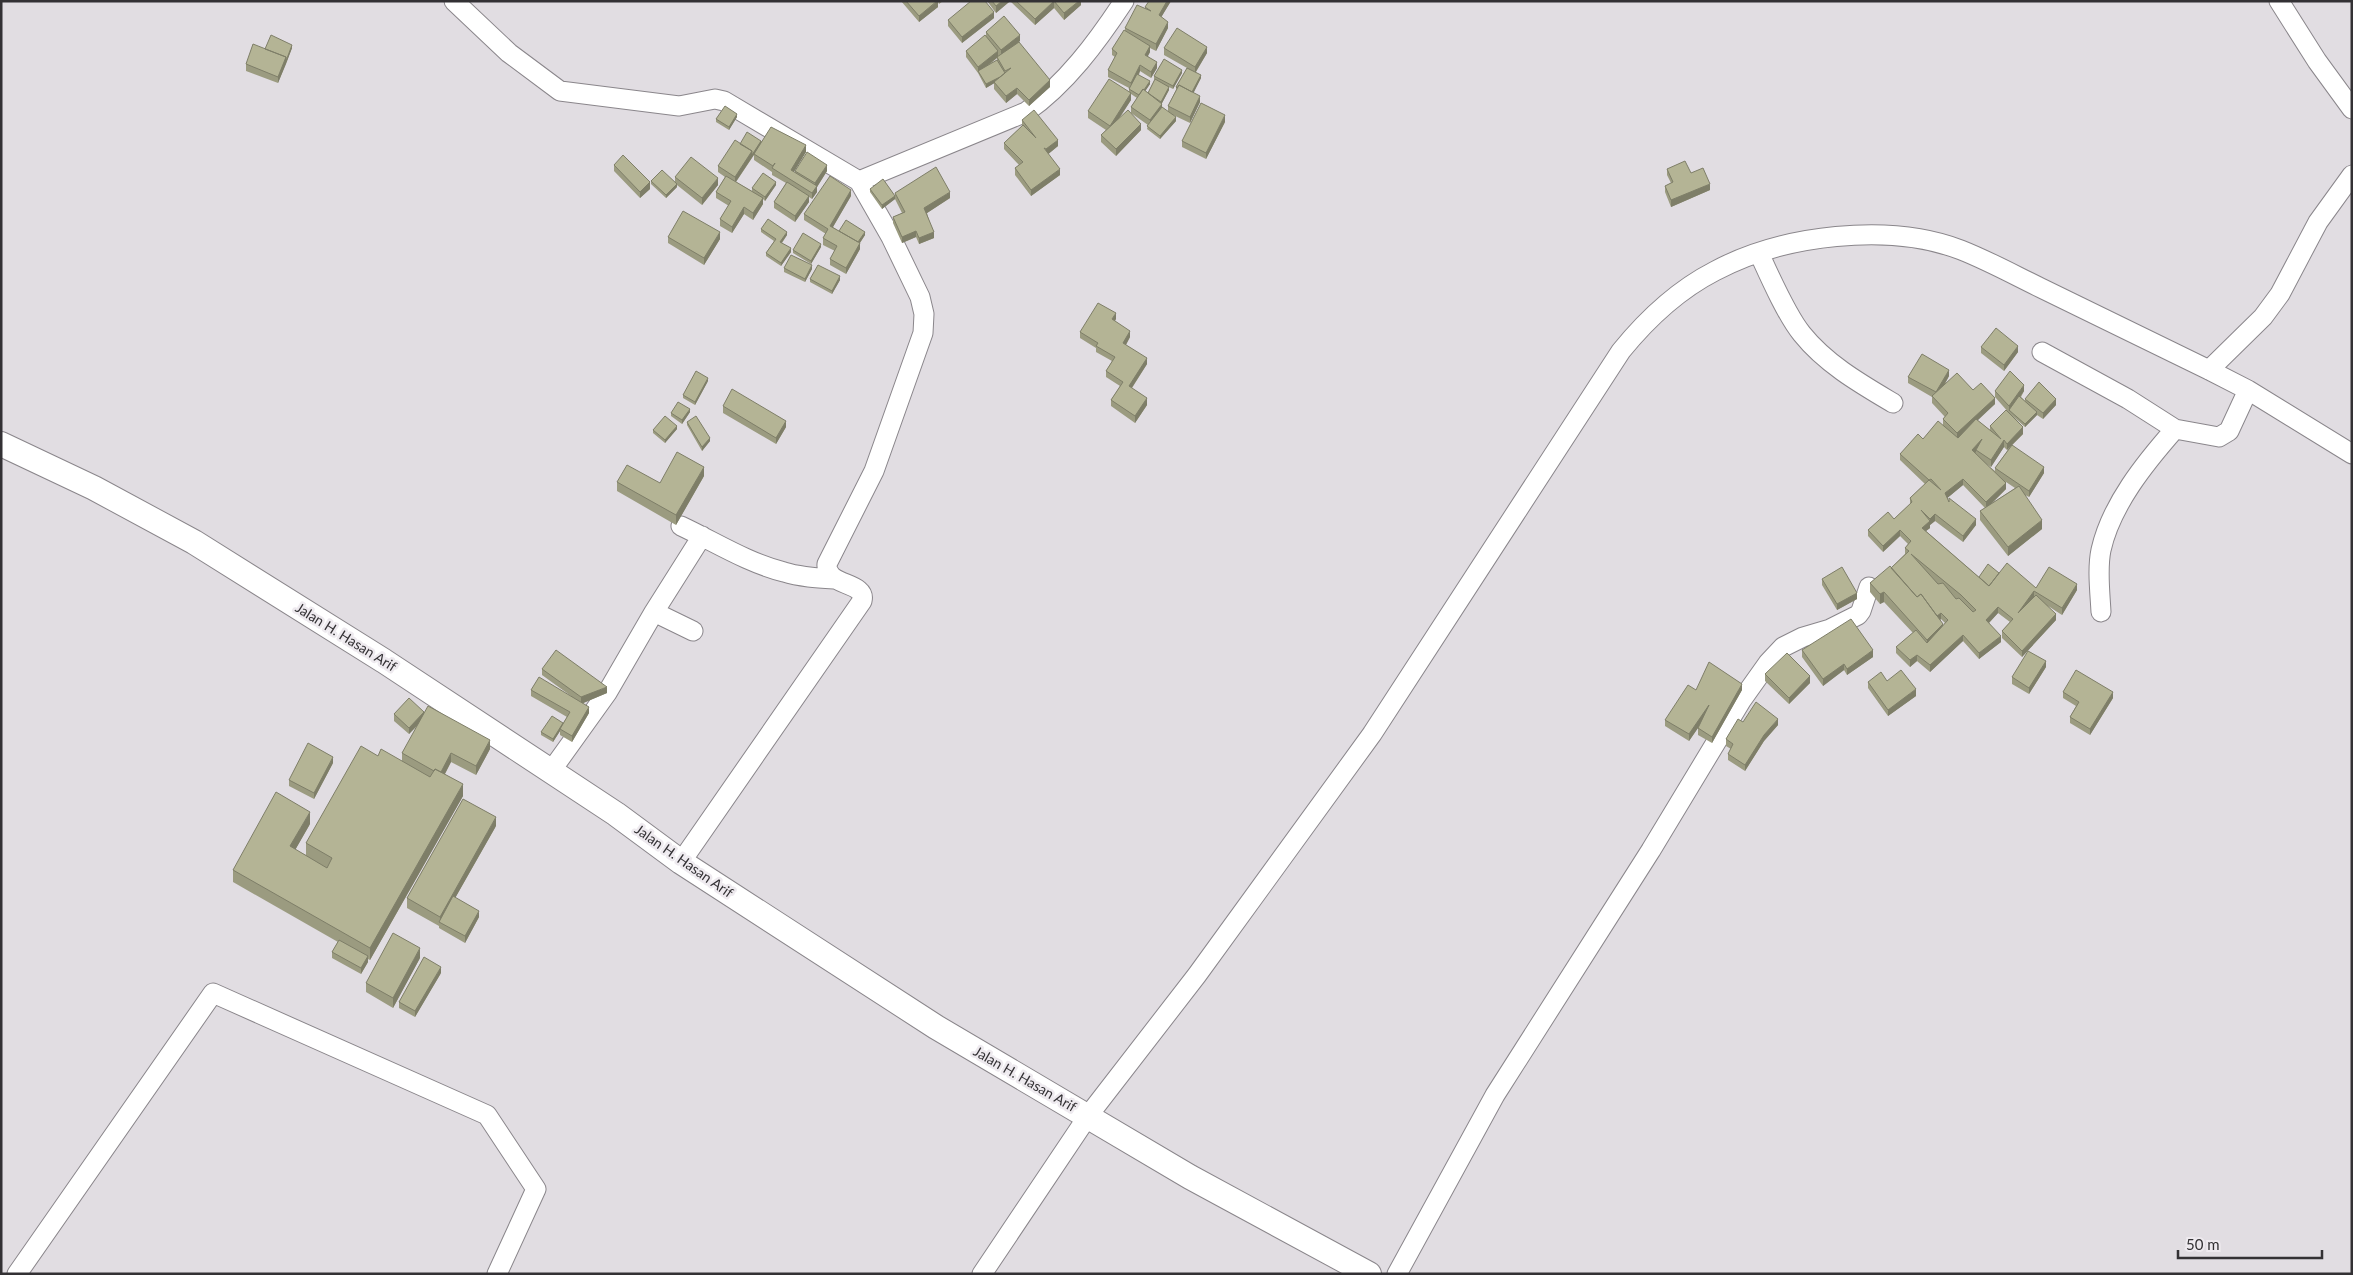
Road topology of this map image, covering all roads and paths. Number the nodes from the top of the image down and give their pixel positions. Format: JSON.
{"nodes":[{"id":1,"x":454,"y":1,"type":"edge"},
{"id":2,"x":1124,"y":1,"type":"edge"},
{"id":3,"x":2279,"y":1,"type":"edge"},
{"id":4,"x":2352,"y":109,"type":"edge"},
{"id":5,"x":2352,"y":175,"type":"edge"},
{"id":6,"x":859,"y":180,"type":"junction"},
{"id":7,"x":1762,"y":259,"type":"junction"},
{"id":8,"x":2042,"y":352,"type":"dead end"},
{"id":9,"x":2210,"y":370,"type":"junction"},
{"id":10,"x":2244,"y":398,"type":"junction"},
{"id":11,"x":1894,"y":403,"type":"dead end"},
{"id":12,"x":2175,"y":429,"type":"junction"},
{"id":13,"x":1,"y":444,"type":"edge"},
{"id":14,"x":2352,"y":454,"type":"edge"},
{"id":15,"x":681,"y":526,"type":"dead end"},
{"id":16,"x":702,"y":536,"type":"junction"},
{"id":17,"x":834,"y":579,"type":"junction"},
{"id":18,"x":1869,"y":587,"type":"dead end"},
{"id":19,"x":654,"y":612,"type":"junction"},
{"id":20,"x":2101,"y":612,"type":"dead end"},
{"id":21,"x":693,"y":632,"type":"dead end"},
{"id":22,"x":552,"y":770,"type":"junction"},
{"id":23,"x":681,"y":862,"type":"junction"},
{"id":24,"x":1093,"y":1119,"type":"junction"},
{"id":25,"x":17,"y":1274,"type":"edge"},
{"id":26,"x":497,"y":1274,"type":"edge"},
{"id":27,"x":982,"y":1274,"type":"edge"},
{"id":28,"x":1369,"y":1274,"type":"edge"},
{"id":29,"x":1397,"y":1274,"type":"edge"}],
"edges":[{"from":1,"to":6,"type":"street"},
{"from":2,"to":6,"type":"street"},
{"from":3,"to":4,"type":"street"},
{"from":5,"to":9,"type":"street"},
{"from":6,"to":17,"type":"street"},
{"from":7,"to":9,"type":"street"},
{"from":7,"to":11,"type":"street"},
{"from":7,"to":24,"type":"street"},
{"from":8,"to":12,"type":"street"},
{"from":9,"to":10,"type":"street"},
{"from":10,"to":12,"type":"street"},
{"from":10,"to":14,"type":"street"},
{"from":12,"to":20,"type":"street"},
{"from":13,"to":22,"type":"main road","name":"Jalan H. Hasan Arif"},
{"from":15,"to":16,"type":"street"},
{"from":16,"to":17,"type":"street"},
{"from":16,"to":19,"type":"street"},
{"from":17,"to":23,"type":"street"},
{"from":18,"to":29,"type":"street"},
{"from":19,"to":21,"type":"street"},
{"from":19,"to":22,"type":"street"},
{"from":22,"to":23,"type":"main road","name":"Jalan H. Hasan Arif"},
{"from":23,"to":24,"type":"main road","name":"Jalan H. Hasan Arif"},
{"from":24,"to":27,"type":"street"},
{"from":24,"to":28,"type":"main road","name":"Jalan H. Hasan Arif"},
{"from":25,"to":26,"type":"street"}]}
